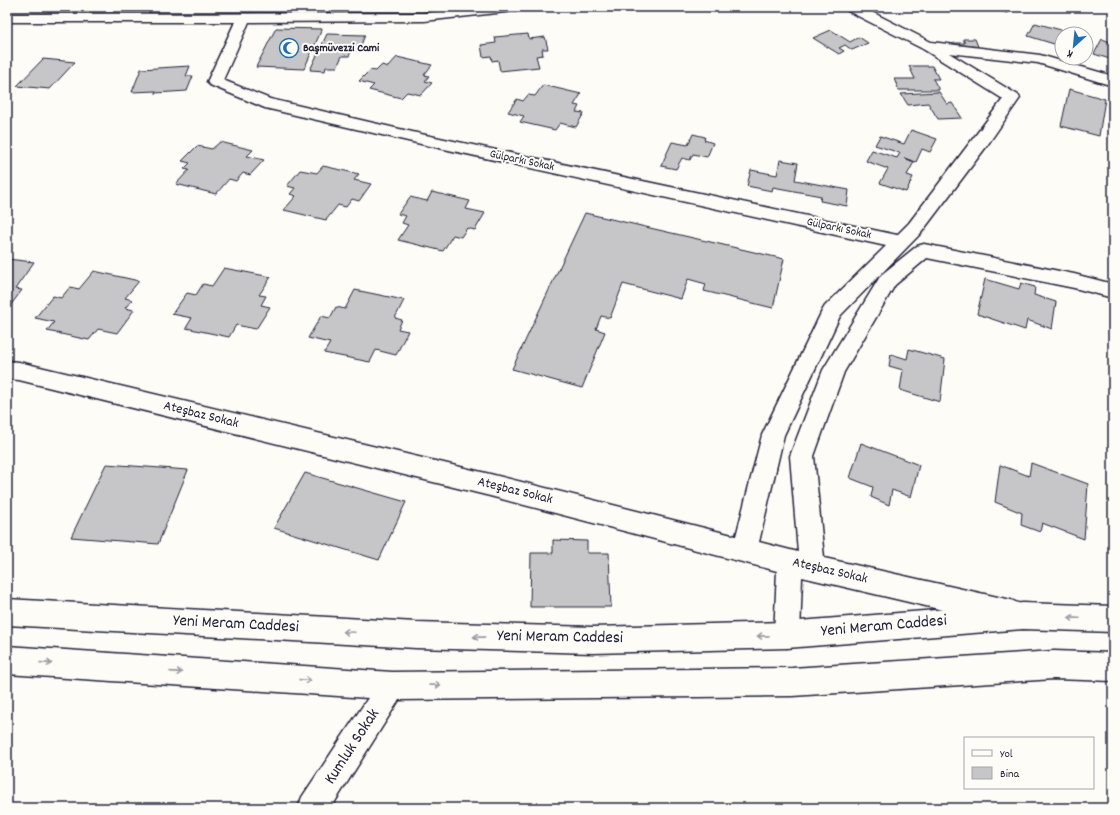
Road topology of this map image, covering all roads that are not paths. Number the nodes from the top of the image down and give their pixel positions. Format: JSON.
{"nodes":[{"id":1,"x":515,"y":7,"type":"edge"},
{"id":2,"x":851,"y":7,"type":"edge"},
{"id":3,"x":7,"y":18,"type":"edge"},
{"id":4,"x":244,"y":18,"type":"junction"},
{"id":5,"x":928,"y":46,"type":"junction"},
{"id":6,"x":1113,"y":81,"type":"edge"},
{"id":7,"x":900,"y":242,"type":"junction"},
{"id":8,"x":1113,"y":291,"type":"edge"},
{"id":9,"x":7,"y":370,"type":"edge"},
{"id":10,"x":745,"y":550,"type":"junction"},
{"id":11,"x":801,"y":564,"type":"junction"},
{"id":12,"x":7,"y":612,"type":"edge"},
{"id":13,"x":1023,"y":616,"type":"junction"},
{"id":14,"x":1113,"y":619,"type":"edge"},
{"id":15,"x":787,"y":635,"type":"junction"},
{"id":16,"x":7,"y":660,"type":"edge"},
{"id":17,"x":1113,"y":667,"type":"edge"},
{"id":18,"x":392,"y":686,"type":"junction"},
{"id":19,"x":314,"y":808,"type":"edge"}],
"edges":[{"from":1,"to":4,"type":"street"},
{"from":2,"to":5,"type":"street"},
{"from":3,"to":4,"type":"street"},
{"from":4,"to":7,"type":"street","name":"Gülparkı Sokak"},
{"from":5,"to":6,"type":"street"},
{"from":5,"to":7,"type":"street"},
{"from":7,"to":10,"type":"street"},
{"from":8,"to":11,"type":"street"},
{"from":9,"to":10,"type":"street","name":"Ateşbaz Sokak"},
{"from":10,"to":11,"type":"street","name":"Ateşbaz Sokak"},
{"from":11,"to":13,"type":"street","name":"Ateşbaz Sokak"},
{"from":11,"to":15,"type":"street"},
{"from":15,"to":12,"type":"street","name":"Yeni Meram Caddesi","one_way":true},
{"from":14,"to":13,"type":"street","name":"Yeni Meram Caddesi","one_way":true},
{"from":13,"to":15,"type":"street","name":"Yeni Meram Caddesi"},
{"from":16,"to":18,"type":"street","one_way":true},
{"from":18,"to":17,"type":"street","one_way":true},
{"from":18,"to":19,"type":"street","name":"Kumluk Sokak"}]}
